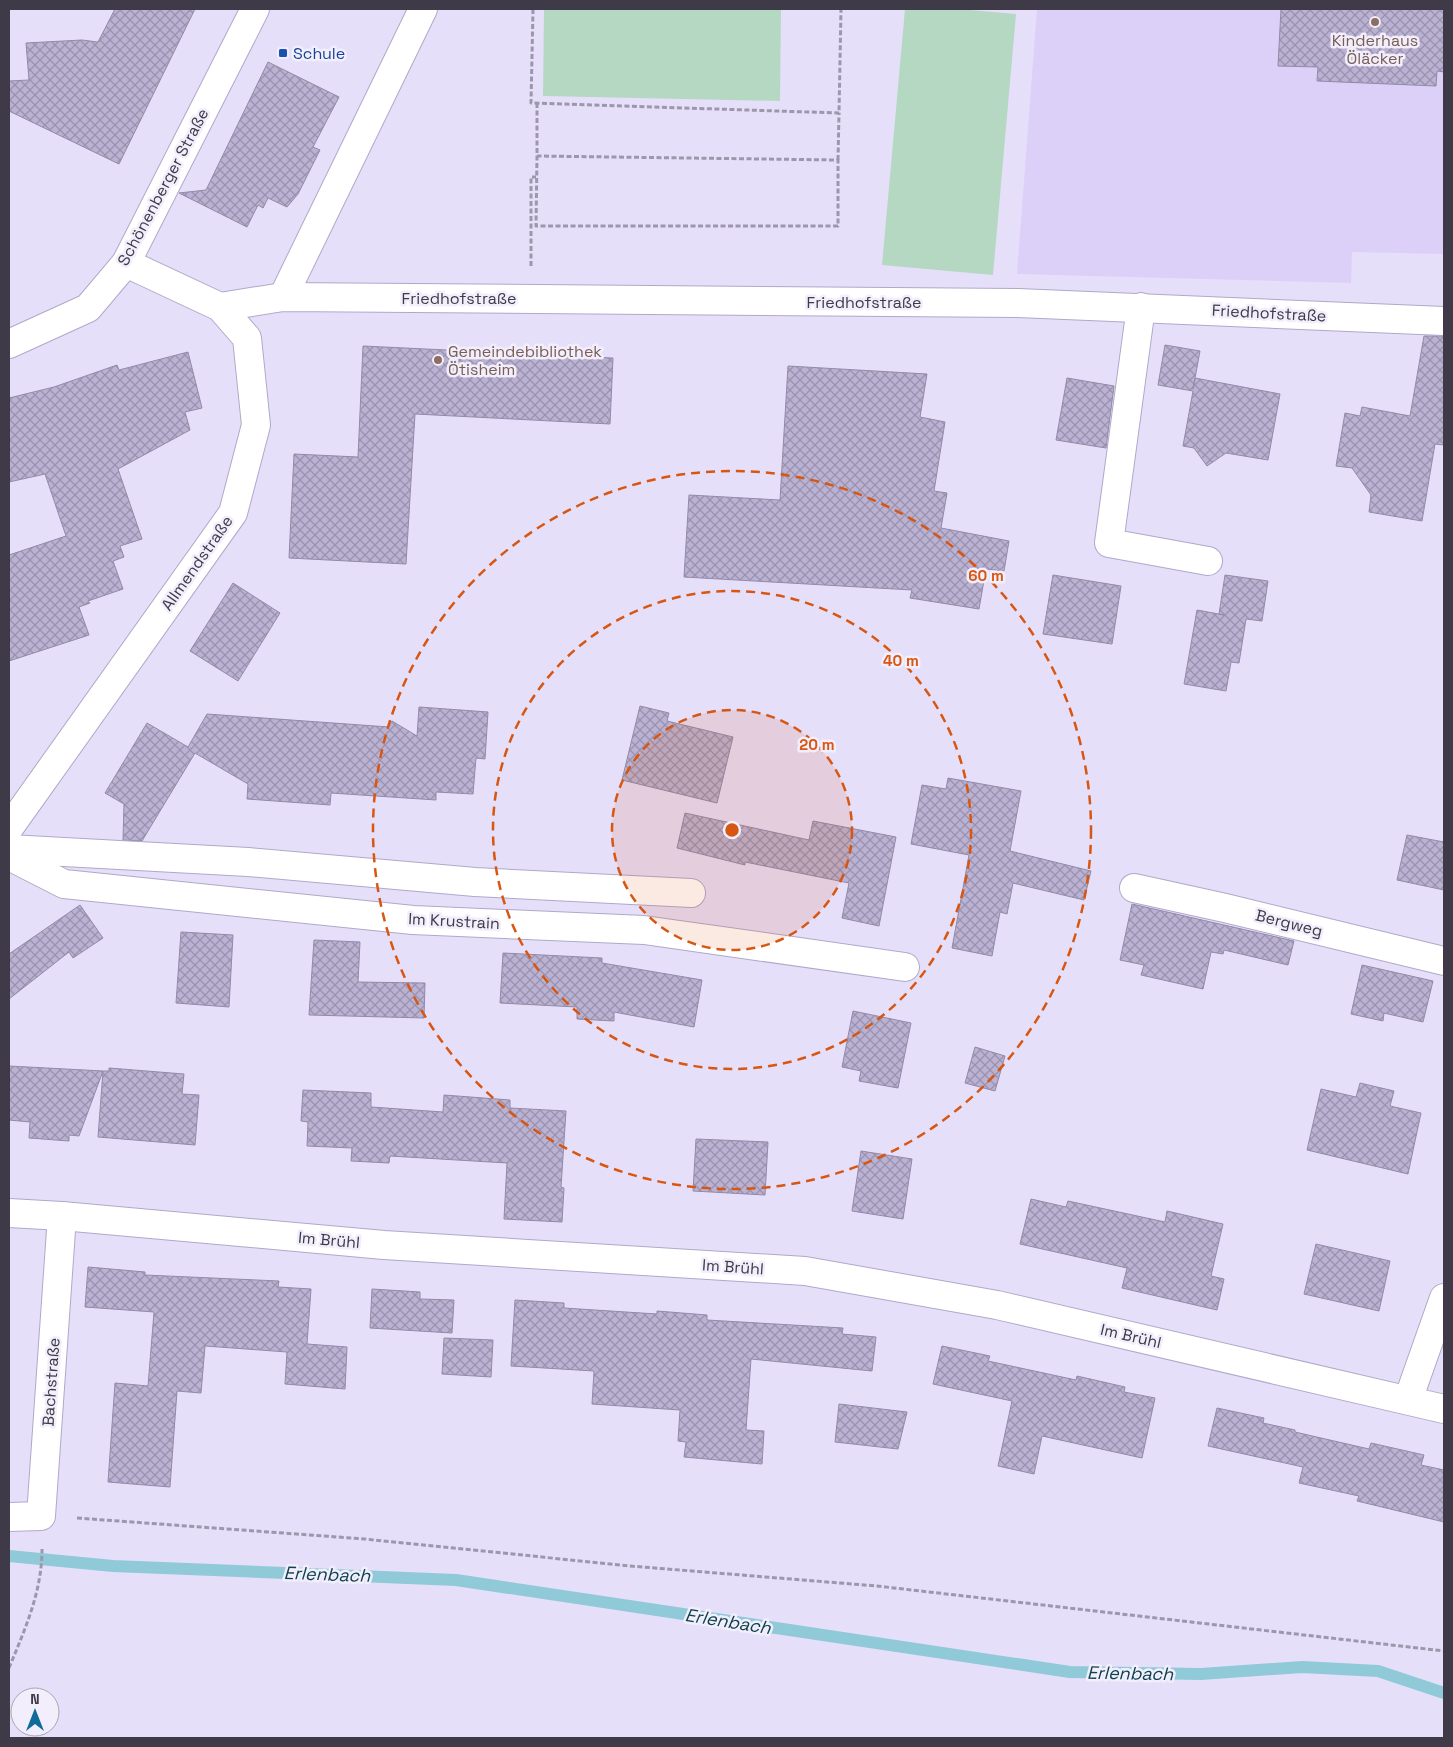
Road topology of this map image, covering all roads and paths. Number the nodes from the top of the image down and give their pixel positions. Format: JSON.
{"nodes":[{"id":1,"x":254,"y":9,"type":"edge"},
{"id":2,"x":423,"y":9,"type":"edge"},
{"id":3,"x":533,"y":9,"type":"edge"},
{"id":4,"x":841,"y":9,"type":"edge"},
{"id":5,"x":537,"y":103,"type":"junction"},
{"id":6,"x":839,"y":113,"type":"junction"},
{"id":7,"x":537,"y":156,"type":"junction"},
{"id":8,"x":838,"y":160,"type":"junction"},
{"id":9,"x":536,"y":177,"type":"junction"},
{"id":10,"x":126,"y":263,"type":"junction"},
{"id":11,"x":283,"y":297,"type":"junction"},
{"id":12,"x":531,"y":299,"type":"junction"},
{"id":13,"x":220,"y":307,"type":"junction"},
{"id":14,"x":1141,"y":307,"type":"junction"},
{"id":15,"x":1444,"y":321,"type":"edge"},
{"id":16,"x":9,"y":344,"type":"edge"},
{"id":17,"x":1208,"y":561,"type":"dead end"},
{"id":18,"x":9,"y":828,"type":"edge"},
{"id":19,"x":9,"y":849,"type":"edge"},
{"id":20,"x":9,"y":856,"type":"edge"},
{"id":21,"x":1134,"y":888,"type":"dead end"},
{"id":22,"x":690,"y":893,"type":"dead end"},
{"id":23,"x":1444,"y":961,"type":"edge"},
{"id":24,"x":906,"y":968,"type":"dead end"},
{"id":25,"x":9,"y":1214,"type":"edge"},
{"id":26,"x":62,"y":1216,"type":"junction"},
{"id":27,"x":1444,"y":1298,"type":"edge"},
{"id":28,"x":1408,"y":1400,"type":"junction"},
{"id":29,"x":1444,"y":1409,"type":"edge"},
{"id":30,"x":41,"y":1516,"type":"junction"},
{"id":31,"x":9,"y":1517,"type":"edge"},
{"id":32,"x":42,"y":1548,"type":"dead end"},
{"id":33,"x":1444,"y":1651,"type":"edge"},
{"id":34,"x":9,"y":1668,"type":"edge"}],
"edges":[{"from":1,"to":10,"type":"street","name":"Schönenberger Straße"},
{"from":2,"to":11,"type":"street"},
{"from":3,"to":5,"type":"path"},
{"from":4,"to":6,"type":"path"},
{"from":5,"to":6,"type":"path"},
{"from":5,"to":7,"type":"path"},
{"from":6,"to":8,"type":"path"},
{"from":7,"to":8,"type":"path"},
{"from":7,"to":9,"type":"path"},
{"from":8,"to":9,"type":"path"},
{"from":9,"to":12,"type":"path"},
{"from":10,"to":13,"type":"street","name":"Allmendstraße"},
{"from":10,"to":16,"type":"street","name":"Schönenberger Straße"},
{"from":11,"to":12,"type":"street","name":"Friedhofstraße"},
{"from":11,"to":13,"type":"street","name":"Friedhofstraße"},
{"from":12,"to":14,"type":"street","name":"Friedhofstraße"},
{"from":13,"to":18,"type":"street","name":"Allmendstraße"},
{"from":14,"to":15,"type":"street","name":"Friedhofstraße"},
{"from":14,"to":17,"type":"street"},
{"from":19,"to":22,"type":"street"},
{"from":20,"to":24,"type":"street","name":"Im Krustrain"},
{"from":21,"to":23,"type":"street","name":"Bergweg"},
{"from":25,"to":26,"type":"street","name":"Im Brühl"},
{"from":26,"to":28,"type":"street","name":"Im Brühl"},
{"from":26,"to":30,"type":"street","name":"Bachstraße"},
{"from":27,"to":28,"type":"street"},
{"from":28,"to":29,"type":"street","name":"Im Brühl"},
{"from":30,"to":31,"type":"street"},
{"from":30,"to":33,"type":"path"},
{"from":32,"to":34,"type":"path"}]}
